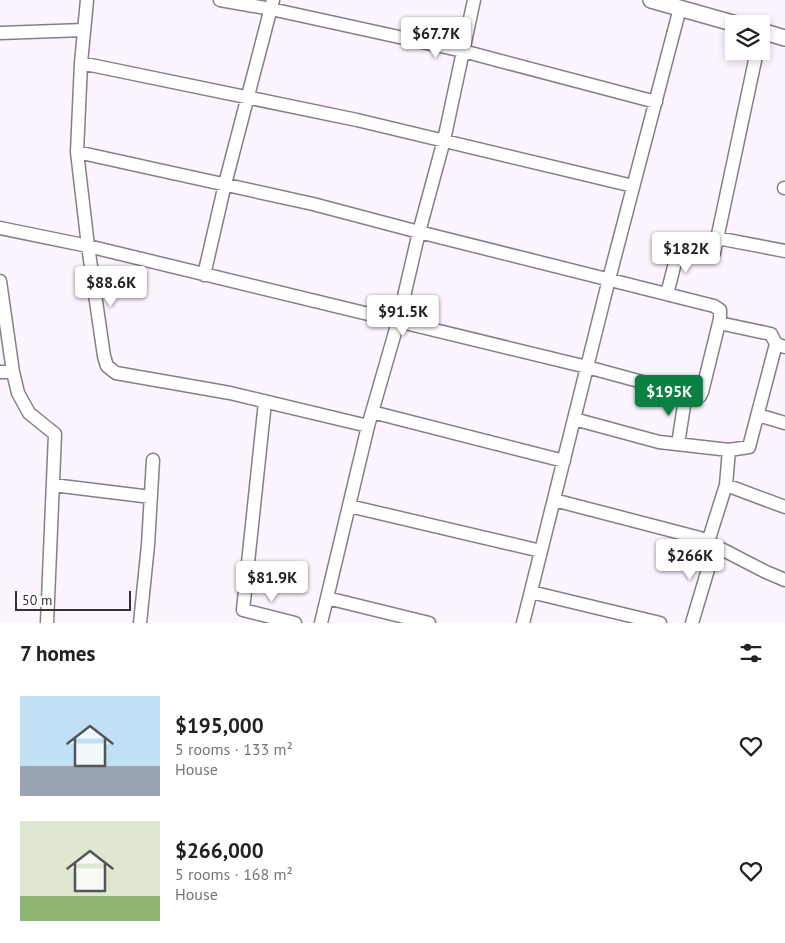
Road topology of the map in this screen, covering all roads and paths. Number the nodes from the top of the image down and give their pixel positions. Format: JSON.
{"nodes":[{"id":1,"x":87,"y":0,"type":"edge"},
{"id":2,"x":220,"y":0,"type":"edge"},
{"id":3,"x":474,"y":0,"type":"edge"},
{"id":4,"x":651,"y":0,"type":"edge"},
{"id":5,"x":272,"y":5,"type":"edge"},
{"id":6,"x":680,"y":8,"type":"junction"},
{"id":7,"x":725,"y":21,"type":"edge"},
{"id":8,"x":84,"y":30,"type":"junction"},
{"id":9,"x":0,"y":32,"type":"edge"},
{"id":10,"x":770,"y":34,"type":"edge"},
{"id":11,"x":785,"y":38,"type":"edge"},
{"id":12,"x":463,"y":51,"type":"junction"},
{"id":13,"x":755,"y":60,"type":"edge"},
{"id":14,"x":81,"y":63,"type":"junction"},
{"id":15,"x":247,"y":97,"type":"junction"},
{"id":16,"x":656,"y":102,"type":"junction"},
{"id":17,"x":444,"y":140,"type":"junction"},
{"id":18,"x":77,"y":152,"type":"junction"},
{"id":19,"x":225,"y":184,"type":"junction"},
{"id":20,"x":634,"y":186,"type":"junction"},
{"id":21,"x":0,"y":228,"type":"edge"},
{"id":22,"x":419,"y":232,"type":"junction"},
{"id":23,"x":717,"y":238,"type":"junction"},
{"id":24,"x":88,"y":246,"type":"junction"},
{"id":25,"x":785,"y":251,"type":"edge"},
{"id":26,"x":204,"y":274,"type":"junction"},
{"id":27,"x":609,"y":279,"type":"junction"},
{"id":28,"x":0,"y":281,"type":"edge"},
{"id":29,"x":666,"y":294,"type":"junction"},
{"id":30,"x":2,"y":305,"type":"edge"},
{"id":31,"x":398,"y":322,"type":"junction"},
{"id":32,"x":719,"y":322,"type":"junction"},
{"id":33,"x":780,"y":346,"type":"edge"},
{"id":34,"x":587,"y":368,"type":"junction"},
{"id":35,"x":0,"y":372,"type":"edge"},
{"id":36,"x":13,"y":372,"type":"junction"},
{"id":37,"x":686,"y":393,"type":"junction"},
{"id":38,"x":265,"y":402,"type":"junction"},
{"id":39,"x":372,"y":412,"type":"junction"},
{"id":40,"x":758,"y":415,"type":"junction"},
{"id":41,"x":574,"y":419,"type":"junction"},
{"id":42,"x":785,"y":423,"type":"edge"},
{"id":43,"x":368,"y":426,"type":"junction"},
{"id":44,"x":678,"y":444,"type":"junction"},
{"id":45,"x":729,"y":450,"type":"junction"},
{"id":46,"x":153,"y":460,"type":"dead end"},
{"id":47,"x":564,"y":461,"type":"junction"},
{"id":48,"x":726,"y":484,"type":"junction"},
{"id":49,"x":53,"y":485,"type":"junction"},
{"id":50,"x":151,"y":497,"type":"junction"},
{"id":51,"x":554,"y":500,"type":"junction"},
{"id":52,"x":349,"y":506,"type":"junction"},
{"id":53,"x":785,"y":507,"type":"edge"},
{"id":54,"x":711,"y":544,"type":"junction"},
{"id":55,"x":541,"y":551,"type":"junction"},
{"id":56,"x":785,"y":580,"type":"edge"},
{"id":57,"x":530,"y":592,"type":"junction"},
{"id":58,"x":327,"y":598,"type":"junction"},
{"id":59,"x":47,"y":623,"type":"edge"},
{"id":60,"x":140,"y":623,"type":"edge"},
{"id":61,"x":295,"y":623,"type":"edge"},
{"id":62,"x":321,"y":623,"type":"edge"},
{"id":63,"x":429,"y":623,"type":"edge"},
{"id":64,"x":523,"y":623,"type":"edge"},
{"id":65,"x":660,"y":623,"type":"edge"},
{"id":66,"x":692,"y":623,"type":"edge"}],
"edges":[{"from":1,"to":8,"type":"street"},
{"from":2,"to":5,"type":"street"},
{"from":3,"to":12,"type":"street"},
{"from":4,"to":6,"type":"street"},
{"from":5,"to":12,"type":"street"},
{"from":5,"to":15,"type":"street"},
{"from":6,"to":7,"type":"street"},
{"from":6,"to":16,"type":"street"},
{"from":8,"to":9,"type":"street"},
{"from":8,"to":14,"type":"street"},
{"from":10,"to":11,"type":"street"},
{"from":12,"to":16,"type":"street"},
{"from":12,"to":17,"type":"street"},
{"from":13,"to":23,"type":"street"},
{"from":14,"to":15,"type":"street"},
{"from":14,"to":18,"type":"street"},
{"from":15,"to":17,"type":"street"},
{"from":15,"to":19,"type":"street"},
{"from":16,"to":20,"type":"street"},
{"from":17,"to":20,"type":"street"},
{"from":17,"to":22,"type":"street"},
{"from":18,"to":19,"type":"street"},
{"from":18,"to":24,"type":"street"},
{"from":19,"to":22,"type":"street"},
{"from":19,"to":26,"type":"street"},
{"from":20,"to":27,"type":"street"},
{"from":21,"to":24,"type":"street"},
{"from":22,"to":27,"type":"street"},
{"from":22,"to":31,"type":"street"},
{"from":23,"to":25,"type":"street"},
{"from":23,"to":29,"type":"street"},
{"from":24,"to":26,"type":"street"},
{"from":24,"to":38,"type":"street"},
{"from":26,"to":31,"type":"street"},
{"from":27,"to":29,"type":"street"},
{"from":27,"to":34,"type":"street"},
{"from":28,"to":30,"type":"street"},
{"from":29,"to":32,"type":"street"},
{"from":30,"to":36,"type":"street"},
{"from":31,"to":34,"type":"street"},
{"from":31,"to":39,"type":"street"},
{"from":32,"to":33,"type":"street"},
{"from":32,"to":37,"type":"street"},
{"from":33,"to":40,"type":"street"},
{"from":34,"to":37,"type":"street"},
{"from":34,"to":41,"type":"street"},
{"from":35,"to":36,"type":"street"},
{"from":36,"to":49,"type":"street"},
{"from":37,"to":44,"type":"street"},
{"from":38,"to":43,"type":"street"},
{"from":38,"to":61,"type":"street"},
{"from":39,"to":43,"type":"street"},
{"from":39,"to":47,"type":"street"},
{"from":40,"to":42,"type":"street"},
{"from":40,"to":45,"type":"street"},
{"from":41,"to":44,"type":"street"},
{"from":41,"to":47,"type":"street"},
{"from":43,"to":52,"type":"street"},
{"from":44,"to":45,"type":"street"},
{"from":45,"to":48,"type":"street"},
{"from":46,"to":50,"type":"street"},
{"from":47,"to":51,"type":"street"},
{"from":48,"to":53,"type":"street"},
{"from":48,"to":54,"type":"street"},
{"from":49,"to":50,"type":"street"},
{"from":49,"to":59,"type":"street"},
{"from":50,"to":60,"type":"street"},
{"from":51,"to":54,"type":"street"},
{"from":51,"to":55,"type":"street"},
{"from":52,"to":55,"type":"street"},
{"from":52,"to":58,"type":"street"},
{"from":54,"to":56,"type":"street"},
{"from":54,"to":66,"type":"street"},
{"from":55,"to":57,"type":"street"},
{"from":57,"to":64,"type":"street"},
{"from":57,"to":65,"type":"street"},
{"from":58,"to":62,"type":"street"},
{"from":58,"to":63,"type":"street"}]}
